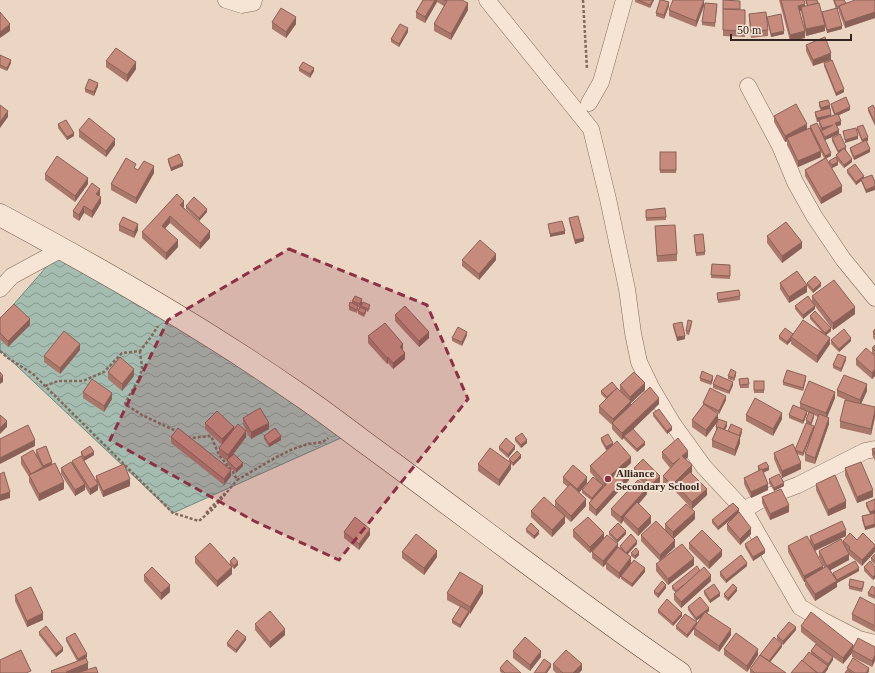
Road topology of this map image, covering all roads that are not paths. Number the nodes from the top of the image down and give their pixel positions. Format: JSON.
{"nodes":[{"id":1,"x":226,"y":0,"type":"edge"},
{"id":2,"x":254,"y":0,"type":"edge"},
{"id":3,"x":486,"y":0,"type":"edge"},
{"id":4,"x":624,"y":0,"type":"edge"},
{"id":5,"x":748,"y":86,"type":"dead end"},
{"id":6,"x":589,"y":103,"type":"dead end"},
{"id":7,"x":0,"y":215,"type":"edge"},
{"id":8,"x":62,"y":249,"type":"junction"},
{"id":9,"x":0,"y":289,"type":"edge"},
{"id":10,"x":875,"y":298,"type":"edge"},
{"id":11,"x":875,"y":449,"type":"edge"},
{"id":12,"x":744,"y":510,"type":"junction"},
{"id":13,"x":875,"y":643,"type":"edge"},
{"id":14,"x":680,"y":673,"type":"edge"}],
"edges":[{"from":1,"to":2,"type":"street"},
{"from":3,"to":12,"type":"street"},
{"from":4,"to":6,"type":"street"},
{"from":5,"to":10,"type":"street"},
{"from":7,"to":8,"type":"main road"},
{"from":8,"to":9,"type":"street"},
{"from":8,"to":14,"type":"main road"},
{"from":11,"to":12,"type":"street"},
{"from":12,"to":13,"type":"street"}]}
